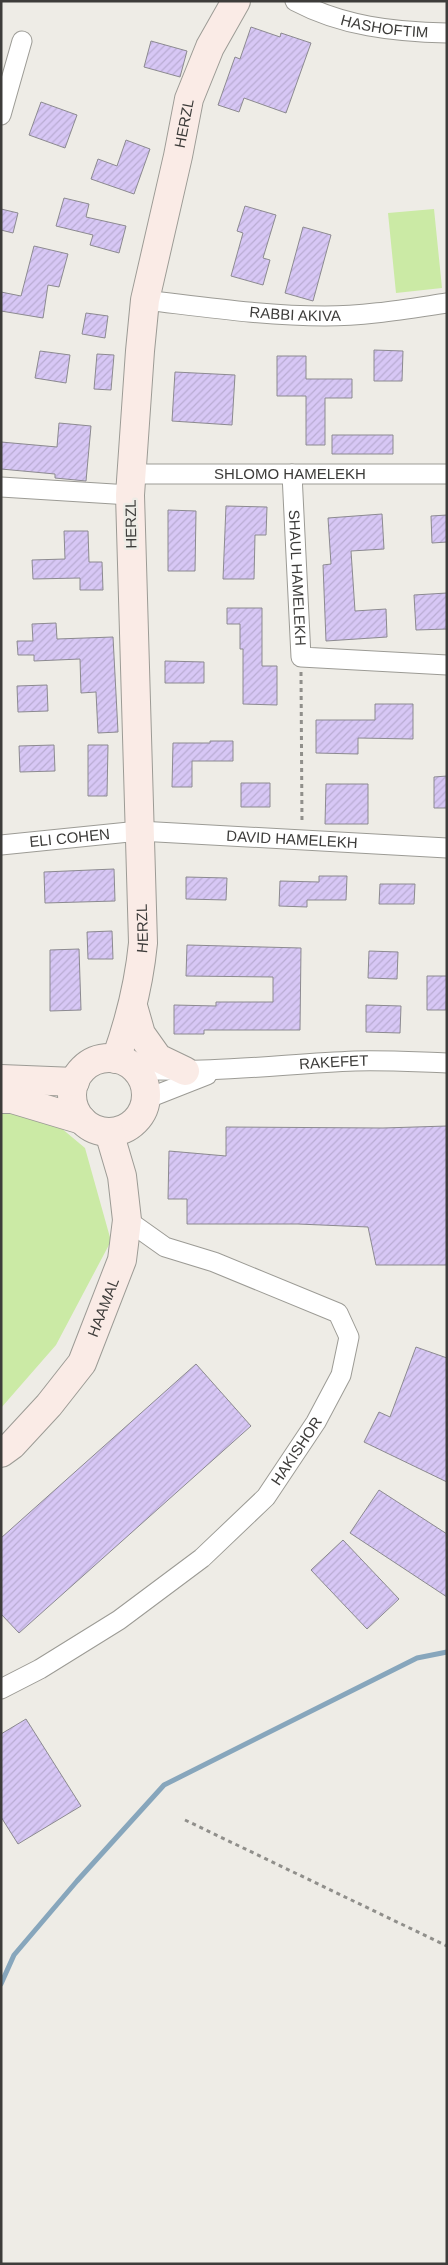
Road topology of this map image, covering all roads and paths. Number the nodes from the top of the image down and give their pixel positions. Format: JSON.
{"nodes":[{"id":1,"x":236,"y":1,"type":"edge"},
{"id":2,"x":294,"y":1,"type":"edge"},
{"id":3,"x":447,"y":33,"type":"edge"},
{"id":4,"x":22,"y":41,"type":"dead end"},
{"id":5,"x":1,"y":115,"type":"edge"},
{"id":6,"x":145,"y":300,"type":"junction"},
{"id":7,"x":447,"y":303,"type":"edge"},
{"id":8,"x":292,"y":474,"type":"junction"},
{"id":9,"x":447,"y":474,"type":"edge"},
{"id":10,"x":131,"y":484,"type":"junction"},
{"id":11,"x":1,"y":487,"type":"edge"},
{"id":12,"x":301,"y":657,"type":"junction"},
{"id":13,"x":447,"y":664,"type":"edge"},
{"id":14,"x":139,"y":831,"type":"junction"},
{"id":15,"x":302,"y":842,"type":"junction"},
{"id":16,"x":1,"y":845,"type":"edge"},
{"id":17,"x":447,"y":848,"type":"edge"},
{"id":18,"x":133,"y":1006,"type":"junction"},
{"id":19,"x":447,"y":1063,"type":"edge"},
{"id":20,"x":125,"y":1064,"type":"junction"},
{"id":21,"x":220,"y":1070,"type":"junction"},
{"id":22,"x":184,"y":1071,"type":"junction"},
{"id":23,"x":1,"y":1079,"type":"edge"},
{"id":24,"x":75,"y":1082,"type":"junction"},
{"id":25,"x":1,"y":1099,"type":"edge"},
{"id":26,"x":146,"y":1099,"type":"junction"},
{"id":27,"x":82,"y":1120,"type":"junction"},
{"id":28,"x":109,"y":1132,"type":"junction"},
{"id":29,"x":127,"y":1220,"type":"junction"},
{"id":30,"x":1,"y":1454,"type":"edge"},
{"id":31,"x":1,"y":1689,"type":"edge"},
{"id":32,"x":185,"y":1820,"type":"dead end"},
{"id":33,"x":447,"y":1946,"type":"edge"}],
"edges":[{"from":1,"to":6,"type":"street","name":"HERZL"},
{"from":2,"to":3,"type":"street","name":"HASHOFTIM"},
{"from":4,"to":5,"type":"street"},
{"from":6,"to":7,"type":"street","name":"RABBI AKIVA"},
{"from":6,"to":10,"type":"street","name":"HERZL"},
{"from":8,"to":9,"type":"street","name":"SHLOMO HAMELEKH"},
{"from":8,"to":10,"type":"street","name":"SHLOMO HAMELEKH"},
{"from":8,"to":12,"type":"street","name":"SHAUL HAMELEKH"},
{"from":10,"to":11,"type":"street","name":"SHLOMO HAMELEKH"},
{"from":10,"to":14,"type":"street","name":"HERZL"},
{"from":12,"to":13,"type":"street","name":"SHAUL HAMELEKH"},
{"from":12,"to":15,"type":"path"},
{"from":14,"to":15,"type":"street","name":"DAVID HAMELEKH"},
{"from":14,"to":16,"type":"street","name":"ELI COHEN"},
{"from":14,"to":18,"type":"street","name":"HERZL"},
{"from":15,"to":17,"type":"street","name":"DAVID HAMELEKH"},
{"from":18,"to":20,"type":"street","name":"HERZL"},
{"from":18,"to":22,"type":"street"},
{"from":19,"to":21,"type":"street","name":"RAKEFET"},
{"from":20,"to":22,"type":"street","name":"RAKEFET"},
{"from":20,"to":24,"type":"street"},
{"from":20,"to":26,"type":"street"},
{"from":21,"to":22,"type":"street","name":"RAKEFET"},
{"from":21,"to":26,"type":"street","name":"RAKEFET"},
{"from":23,"to":24,"type":"street"},
{"from":24,"to":27,"type":"street"},
{"from":25,"to":27,"type":"street"},
{"from":26,"to":28,"type":"street"},
{"from":27,"to":28,"type":"street"},
{"from":28,"to":29,"type":"street","name":"HAAMAL"},
{"from":29,"to":30,"type":"street","name":"HAAMAL"},
{"from":29,"to":31,"type":"street","name":"HAKISHOR"},
{"from":32,"to":33,"type":"path"}]}
